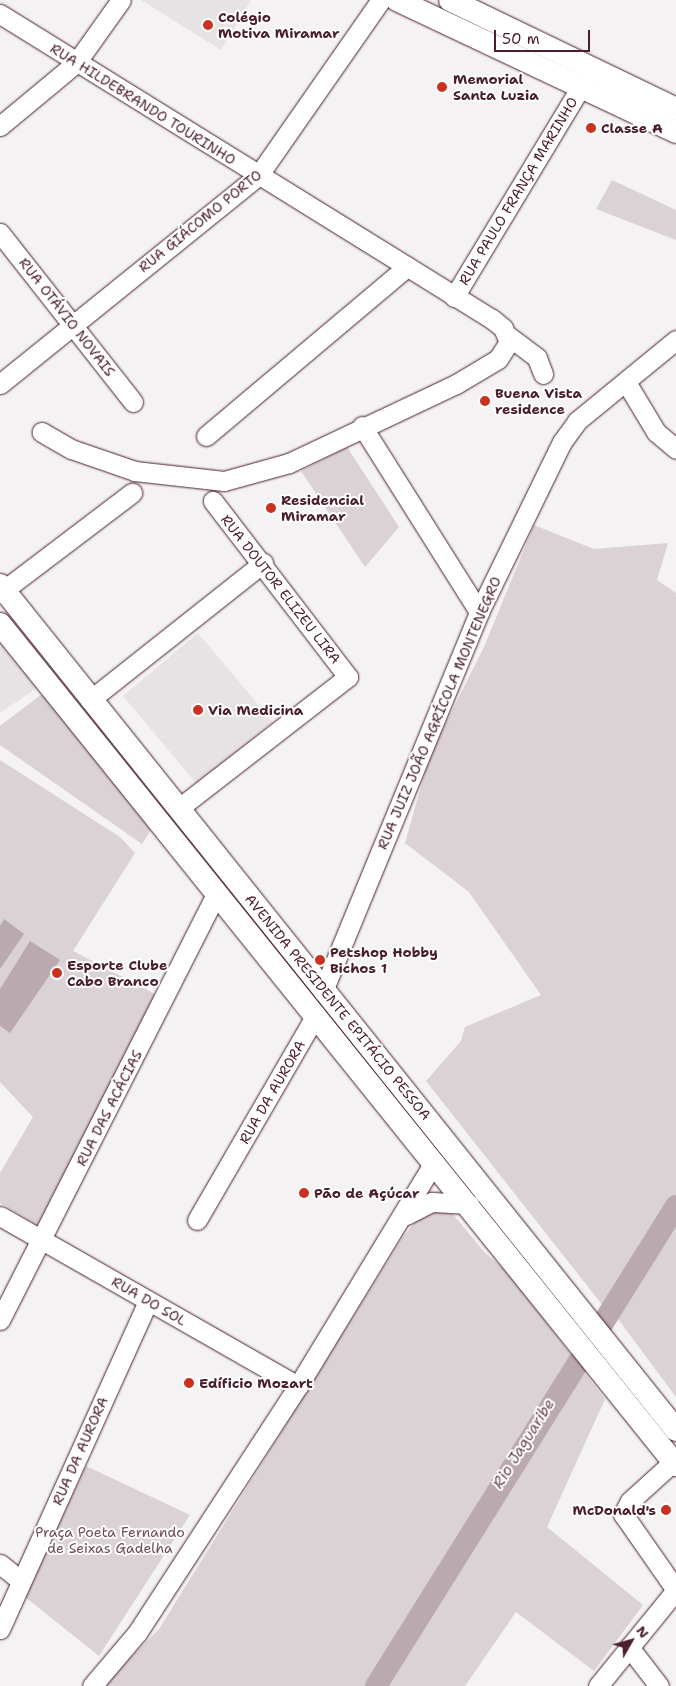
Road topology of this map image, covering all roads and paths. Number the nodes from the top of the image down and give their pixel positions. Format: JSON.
{"nodes":[{"id":1,"x":121,"y":0,"type":"edge"},
{"id":2,"x":381,"y":0,"type":"edge"},
{"id":3,"x":397,"y":0,"type":"edge"},
{"id":4,"x":450,"y":0,"type":"edge"},
{"id":5,"x":0,"y":14,"type":"edge"},
{"id":6,"x":76,"y":62,"type":"junction"},
{"id":7,"x":582,"y":85,"type":"junction"},
{"id":8,"x":676,"y":108,"type":"edge"},
{"id":9,"x":0,"y":126,"type":"edge"},
{"id":10,"x":676,"y":132,"type":"edge"},
{"id":11,"x":258,"y":176,"type":"junction"},
{"id":12,"x":0,"y":233,"type":"edge"},
{"id":13,"x":407,"y":268,"type":"junction"},
{"id":14,"x":454,"y":297,"type":"junction"},
{"id":15,"x":72,"y":324,"type":"junction"},
{"id":16,"x":508,"y":335,"type":"junction"},
{"id":17,"x":676,"y":340,"type":"edge"},
{"id":18,"x":543,"y":374,"type":"dead end"},
{"id":19,"x":626,"y":382,"type":"junction"},
{"id":20,"x":0,"y":384,"type":"edge"},
{"id":21,"x":133,"y":402,"type":"dead end"},
{"id":22,"x":362,"y":426,"type":"junction"},
{"id":23,"x":41,"y":432,"type":"dead end"},
{"id":24,"x":206,"y":436,"type":"dead end"},
{"id":25,"x":676,"y":449,"type":"edge"},
{"id":26,"x":132,"y":493,"type":"dead end"},
{"id":27,"x":213,"y":501,"type":"dead end"},
{"id":28,"x":263,"y":563,"type":"junction"},
{"id":29,"x":2,"y":587,"type":"edge"},
{"id":30,"x":479,"y":612,"type":"junction"},
{"id":31,"x":0,"y":624,"type":"edge"},
{"id":32,"x":90,"y":700,"type":"junction"},
{"id":33,"x":179,"y":808,"type":"junction"},
{"id":34,"x":216,"y":895,"type":"junction"},
{"id":35,"x":323,"y":991,"type":"junction"},
{"id":36,"x":316,"y":1015,"type":"junction"},
{"id":37,"x":434,"y":1162,"type":"junction"},
{"id":38,"x":469,"y":1204,"type":"junction"},
{"id":39,"x":406,"y":1214,"type":"junction"},
{"id":40,"x":0,"y":1216,"type":"edge"},
{"id":41,"x":198,"y":1220,"type":"dead end"},
{"id":42,"x":41,"y":1240,"type":"junction"},
{"id":43,"x":148,"y":1300,"type":"junction"},
{"id":44,"x":0,"y":1320,"type":"edge"},
{"id":45,"x":298,"y":1386,"type":"junction"},
{"id":46,"x":676,"y":1430,"type":"edge"},
{"id":47,"x":675,"y":1464,"type":"edge"},
{"id":48,"x":0,"y":1564,"type":"edge"},
{"id":49,"x":21,"y":1581,"type":"junction"},
{"id":50,"x":676,"y":1590,"type":"edge"},
{"id":51,"x":0,"y":1629,"type":"edge"},
{"id":52,"x":629,"y":1647,"type":"junction"},
{"id":53,"x":92,"y":1686,"type":"edge"},
{"id":54,"x":598,"y":1686,"type":"edge"},
{"id":55,"x":659,"y":1686,"type":"edge"}],
"edges":[{"from":1,"to":6,"type":"street"},
{"from":2,"to":11,"type":"street","name":"RUA GIÁCOMO PORTO"},
{"from":3,"to":7,"type":"main road"},
{"from":4,"to":8,"type":"main road"},
{"from":5,"to":6,"type":"street","name":"RUA HILDEBRANDO TOURINHO"},
{"from":6,"to":9,"type":"street"},
{"from":6,"to":11,"type":"street","name":"RUA HILDEBRANDO TOURINHO"},
{"from":7,"to":10,"type":"main road"},
{"from":7,"to":14,"type":"street","name":"RUA PAULO FRANÇA MARINHO"},
{"from":11,"to":13,"type":"street","name":"RUA HILDEBRANDO TOURINHO"},
{"from":11,"to":15,"type":"street","name":"RUA GIÁCOMO PORTO"},
{"from":12,"to":15,"type":"street","name":"RUA OTÁVIO NOVAIS"},
{"from":13,"to":14,"type":"street","name":"RUA HILDEBRANDO TOURINHO"},
{"from":13,"to":24,"type":"street"},
{"from":14,"to":16,"type":"street","name":"RUA HILDEBRANDO TOURINHO"},
{"from":15,"to":20,"type":"street","name":"RUA GIÁCOMO PORTO"},
{"from":15,"to":21,"type":"street","name":"RUA OTÁVIO NOVAIS"},
{"from":16,"to":18,"type":"street","name":"RUA HILDEBRANDO TOURINHO"},
{"from":16,"to":22,"type":"street"},
{"from":17,"to":19,"type":"street","name":"RUA JUIZ JOÃO AGRÍCOLA MONTENEGRO"},
{"from":19,"to":25,"type":"street"},
{"from":19,"to":30,"type":"street","name":"RUA JUIZ JOÃO AGRÍCOLA MONTENEGRO"},
{"from":22,"to":23,"type":"street"},
{"from":22,"to":30,"type":"street"},
{"from":26,"to":29,"type":"street"},
{"from":27,"to":28,"type":"street","name":"RUA DOUTOR ELIZEU LIRA"},
{"from":28,"to":32,"type":"street"},
{"from":28,"to":33,"type":"street","name":"RUA DOUTOR ELIZEU LIRA"},
{"from":29,"to":32,"type":"main road","name":"AVENIDA PRESIDENTE EPITÁCIO PESSOA"},
{"from":30,"to":35,"type":"street","name":"RUA JUIZ JOÃO AGRÍCOLA MONTENEGRO"},
{"from":31,"to":34,"type":"main road","name":"AVENIDA PRESIDENTE EPITÁCIO PESSOA"},
{"from":32,"to":33,"type":"main road","name":"AVENIDA PRESIDENTE EPITÁCIO PESSOA"},
{"from":33,"to":35,"type":"main road","name":"AVENIDA PRESIDENTE EPITÁCIO PESSOA"},
{"from":34,"to":36,"type":"main road","name":"AVENIDA PRESIDENTE EPITÁCIO PESSOA"},
{"from":34,"to":42,"type":"street","name":"RUA DAS ACÁCIAS"},
{"from":35,"to":46,"type":"main road","name":"AVENIDA PRESIDENTE EPITÁCIO PESSOA"},
{"from":36,"to":37,"type":"main road","name":"AVENIDA PRESIDENTE EPITÁCIO PESSOA"},
{"from":36,"to":41,"type":"street","name":"RUA DA AURORA"},
{"from":37,"to":38,"type":"main road","name":"AVENIDA PRESIDENTE EPITÁCIO PESSOA"},
{"from":37,"to":39,"type":"street"},
{"from":38,"to":39,"type":"street"},
{"from":38,"to":47,"type":"main road","name":"AVENIDA PRESIDENTE EPITÁCIO PESSOA"},
{"from":39,"to":45,"type":"street"},
{"from":40,"to":42,"type":"street","name":"RUA DO SOL"},
{"from":42,"to":43,"type":"street","name":"RUA DO SOL"},
{"from":42,"to":44,"type":"street","name":"RUA DAS ACÁCIAS"},
{"from":43,"to":45,"type":"street","name":"RUA DO SOL"},
{"from":43,"to":49,"type":"street","name":"RUA DA AURORA"},
{"from":45,"to":53,"type":"street"},
{"from":47,"to":50,"type":"street"},
{"from":48,"to":49,"type":"street"},
{"from":49,"to":51,"type":"street","name":"RUA DA AURORA"},
{"from":50,"to":52,"type":"street"},
{"from":52,"to":54,"type":"street"},
{"from":52,"to":55,"type":"street"}]}
